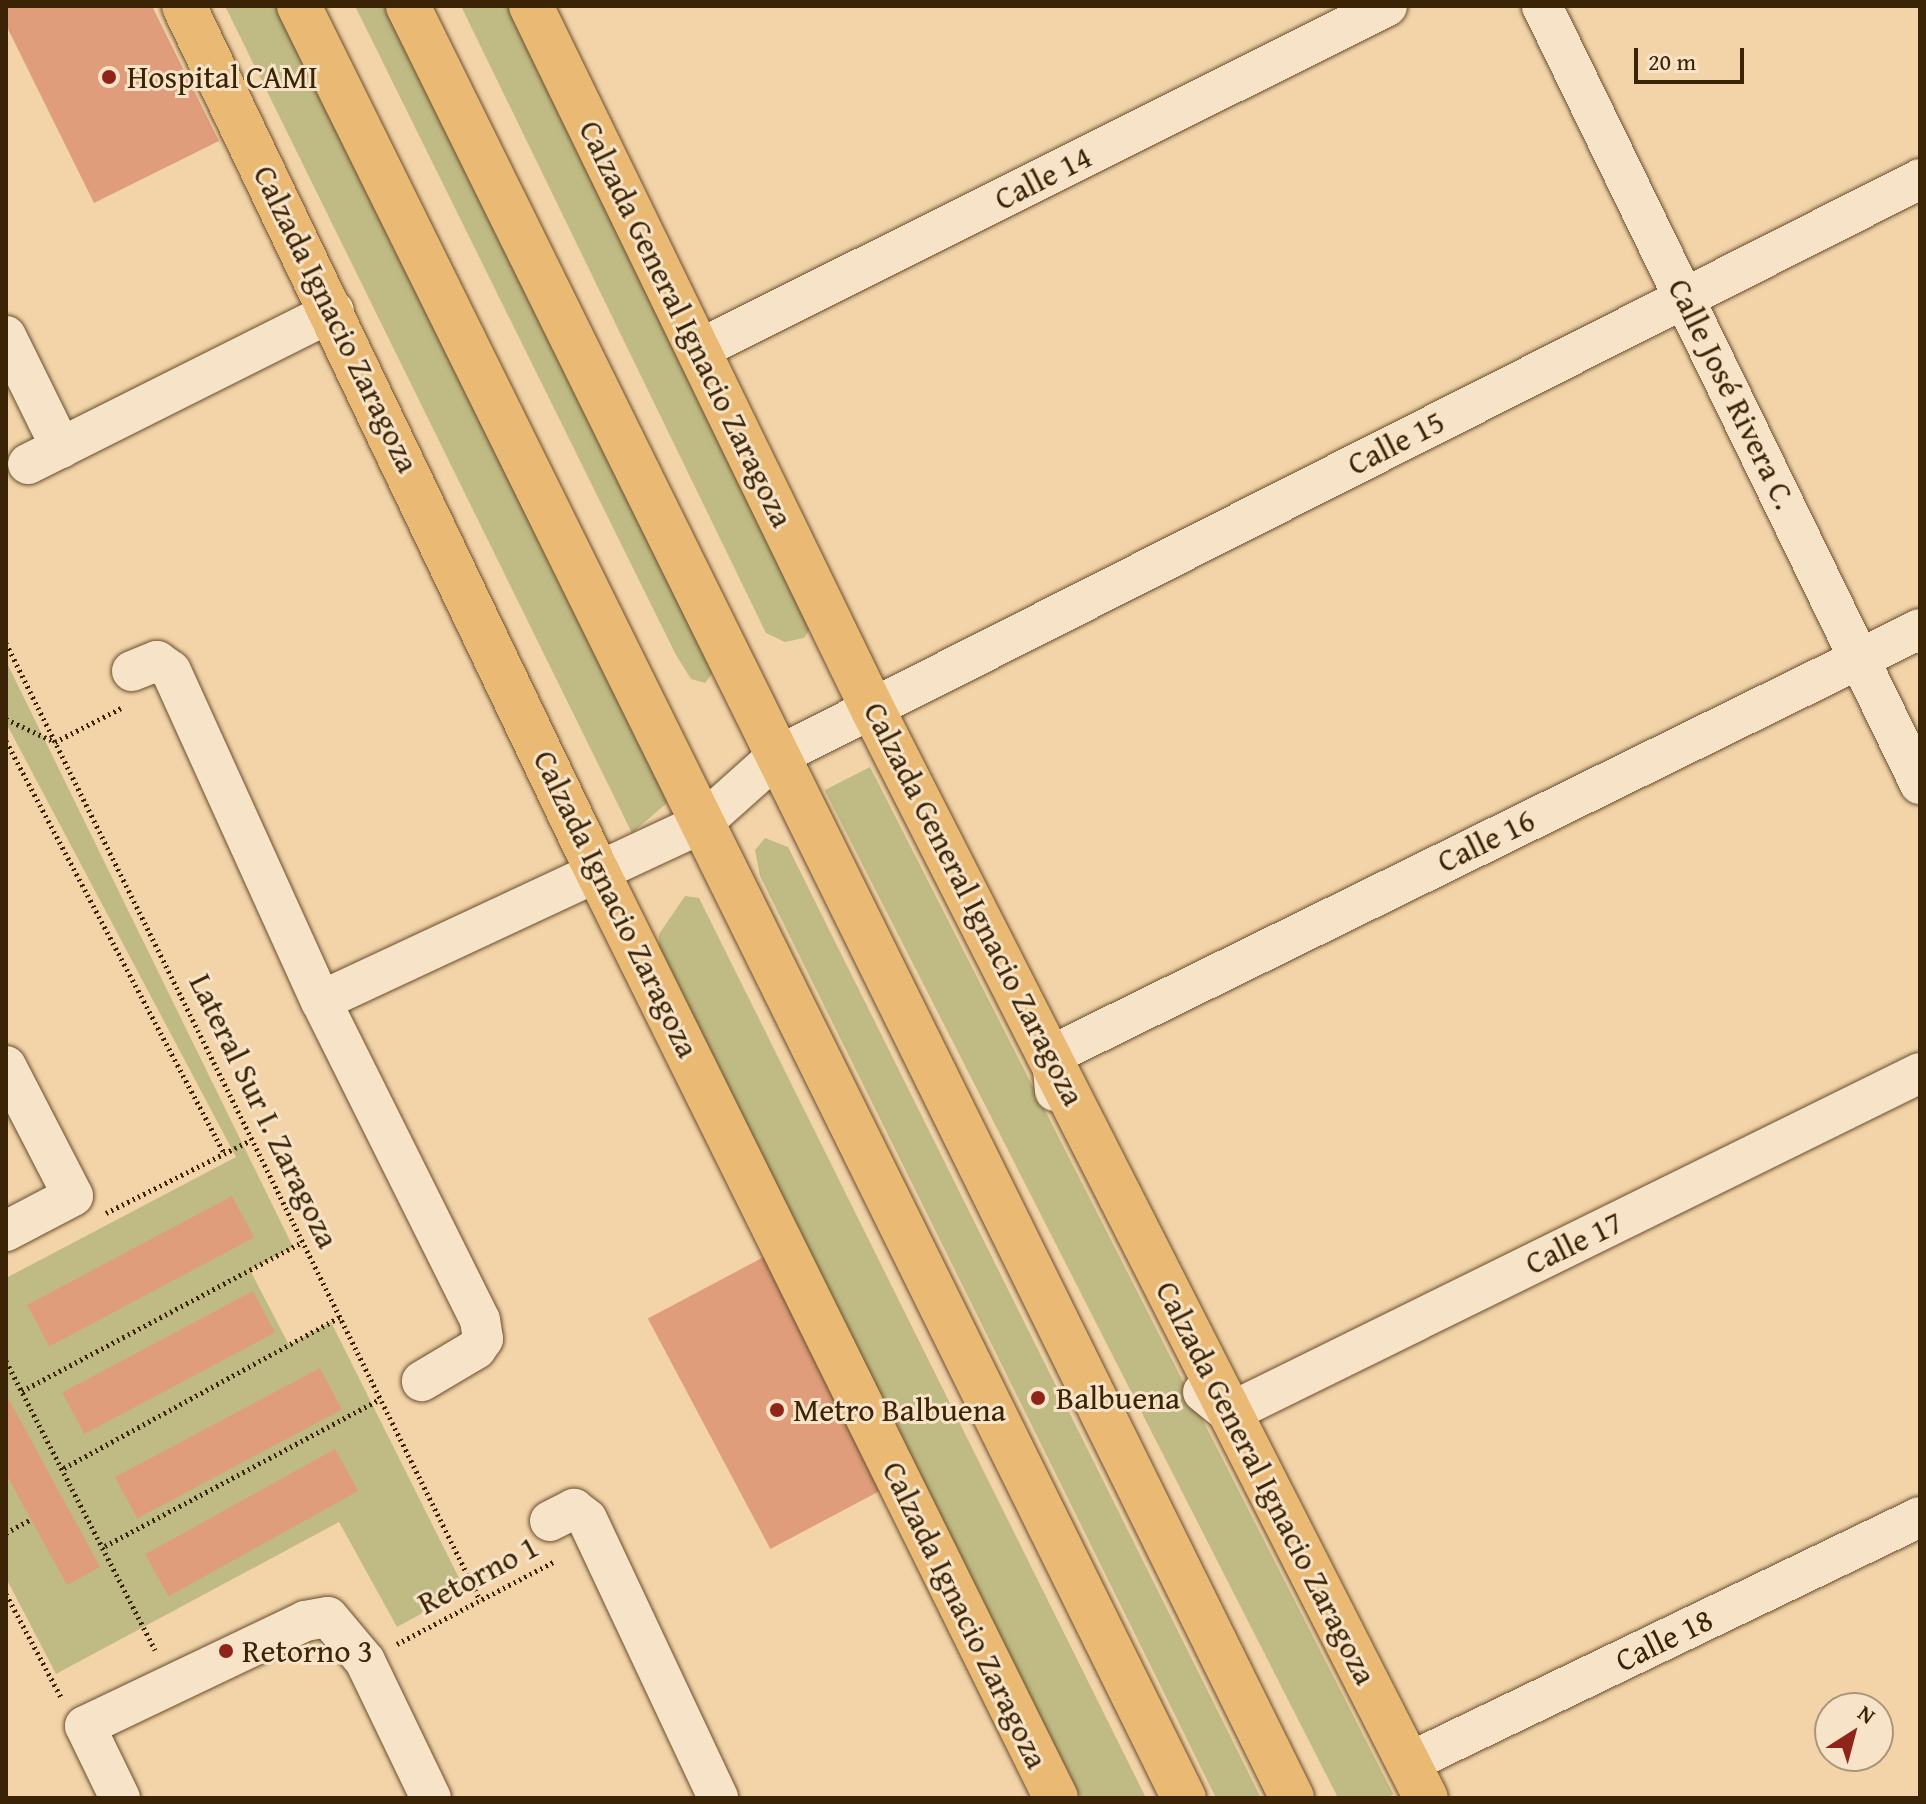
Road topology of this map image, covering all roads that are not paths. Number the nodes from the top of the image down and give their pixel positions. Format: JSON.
{"nodes":[{"id":1,"x":184,"y":6,"type":"edge"},
{"id":2,"x":299,"y":6,"type":"edge"},
{"id":3,"x":408,"y":6,"type":"edge"},
{"id":4,"x":531,"y":6,"type":"edge"},
{"id":5,"x":1387,"y":6,"type":"edge"},
{"id":6,"x":1542,"y":6,"type":"edge"},
{"id":7,"x":1920,"y":179,"type":"edge"},
{"id":8,"x":1685,"y":295,"type":"junction"},
{"id":9,"x":334,"y":311,"type":"junction"},
{"id":10,"x":6,"y":336,"type":"edge"},
{"id":11,"x":698,"y":350,"type":"junction"},
{"id":12,"x":1920,"y":629,"type":"edge"},
{"id":13,"x":1858,"y":658,"type":"junction"},
{"id":14,"x":132,"y":671,"type":"road end"},
{"id":15,"x":873,"y":710,"type":"junction"},
{"id":16,"x":776,"y":757,"type":"junction"},
{"id":17,"x":1920,"y":784,"type":"edge"},
{"id":18,"x":701,"y":824,"type":"junction"},
{"id":19,"x":598,"y":873,"type":"junction"},
{"id":20,"x":321,"y":1001,"type":"junction"},
{"id":21,"x":1052,"y":1055,"type":"junction"},
{"id":22,"x":6,"y":1066,"type":"edge"},
{"id":23,"x":1920,"y":1073,"type":"edge"},
{"id":24,"x":6,"y":1231,"type":"edge"},
{"id":25,"x":422,"y":1381,"type":"dead end"},
{"id":26,"x":1229,"y":1413,"type":"junction"},
{"id":27,"x":1920,"y":1517,"type":"edge"},
{"id":28,"x":550,"y":1521,"type":"road end"},
{"id":29,"x":1417,"y":1781,"type":"edge"},
{"id":30,"x":120,"y":1798,"type":"edge"},
{"id":31,"x":431,"y":1798,"type":"edge"},
{"id":32,"x":718,"y":1798,"type":"edge"},
{"id":33,"x":1056,"y":1798,"type":"edge"},
{"id":34,"x":1184,"y":1798,"type":"edge"},
{"id":35,"x":1292,"y":1798,"type":"edge"}],
"edges":[{"from":1,"to":9,"type":"main road","name":"Calzada Ignacio Zaragoza"},
{"from":2,"to":18,"type":"main road"},
{"from":3,"to":16,"type":"main road"},
{"from":4,"to":11,"type":"main road","name":"Calzada General Ignacio Zaragoza"},
{"from":5,"to":11,"type":"street","name":"Calle 14"},
{"from":6,"to":8,"type":"street","name":"Calle José Rivera C."},
{"from":7,"to":8,"type":"street","name":"Calle 15"},
{"from":8,"to":13,"type":"street","name":"Calle José Rivera C."},
{"from":8,"to":15,"type":"street","name":"Calle 15"},
{"from":9,"to":10,"type":"street"},
{"from":9,"to":19,"type":"main road","name":"Calzada Ignacio Zaragoza"},
{"from":11,"to":15,"type":"main road","name":"Calzada General Ignacio Zaragoza"},
{"from":12,"to":13,"type":"street","name":"Calle 16"},
{"from":13,"to":17,"type":"street","name":"Calle José Rivera C."},
{"from":13,"to":21,"type":"street","name":"Calle 16"},
{"from":14,"to":20,"type":"street"},
{"from":15,"to":16,"type":"street","name":"Calle 15"},
{"from":15,"to":21,"type":"main road","name":"Calzada General Ignacio Zaragoza"},
{"from":16,"to":18,"type":"street","name":"Calle 15"},
{"from":16,"to":35,"type":"main road"},
{"from":18,"to":19,"type":"street","name":"Calle 15"},
{"from":18,"to":34,"type":"main road"},
{"from":19,"to":20,"type":"street","name":"Calle 15"},
{"from":19,"to":33,"type":"main road","name":"Calzada Ignacio Zaragoza"},
{"from":20,"to":25,"type":"street"},
{"from":21,"to":26,"type":"main road","name":"Calzada General Ignacio Zaragoza"},
{"from":22,"to":24,"type":"street"},
{"from":23,"to":26,"type":"street","name":"Calle 17"},
{"from":26,"to":29,"type":"main road","name":"Calzada General Ignacio Zaragoza"},
{"from":27,"to":29,"type":"street","name":"Calle 18"},
{"from":28,"to":32,"type":"street"},
{"from":30,"to":31,"type":"street"}]}
